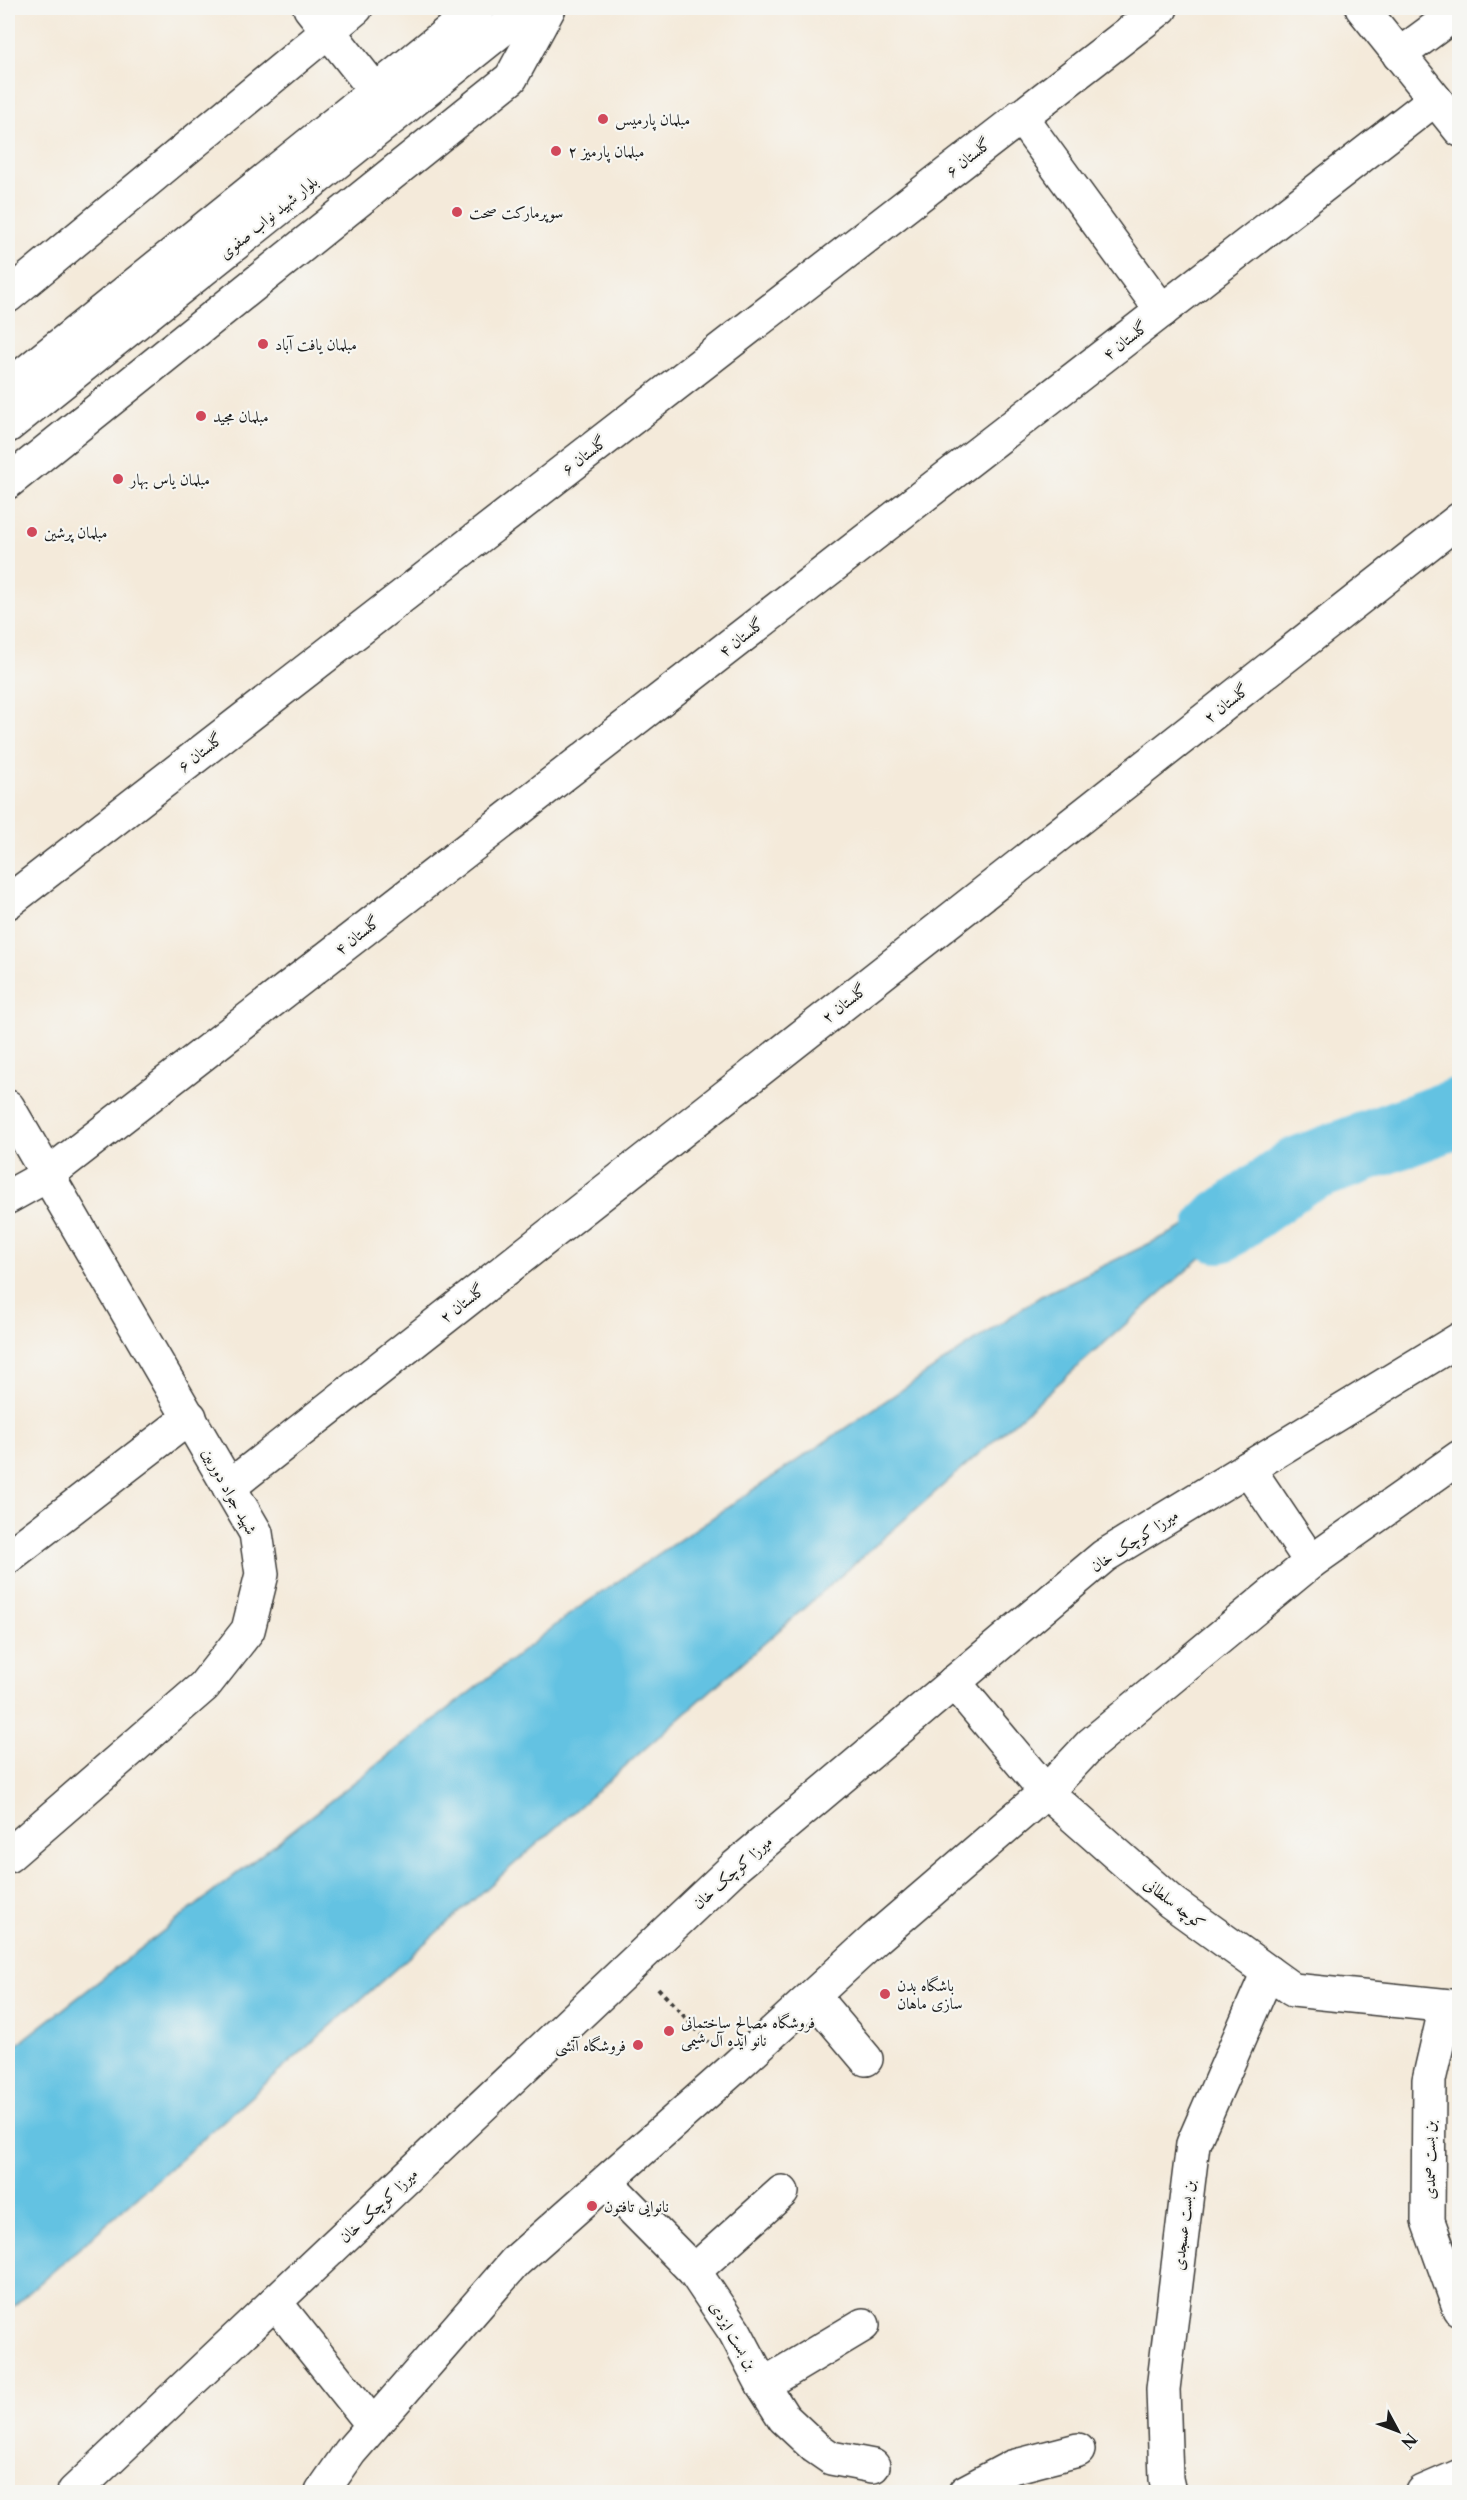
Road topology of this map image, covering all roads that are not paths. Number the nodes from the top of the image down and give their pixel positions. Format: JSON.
{"nodes":[{"id":1,"x":356,"y":8,"type":"edge"},
{"id":2,"x":478,"y":8,"type":"edge"},
{"id":3,"x":529,"y":8,"type":"edge"},
{"id":4,"x":549,"y":8,"type":"edge"},
{"id":5,"x":1161,"y":8,"type":"edge"},
{"id":6,"x":1362,"y":8,"type":"edge"},
{"id":7,"x":1460,"y":10,"type":"edge"},
{"id":8,"x":319,"y":19,"type":"edge"},
{"id":9,"x":1400,"y":55,"type":"junction"},
{"id":10,"x":375,"y":90,"type":"junction"},
{"id":11,"x":1435,"y":99,"type":"junction"},
{"id":12,"x":1020,"y":116,"type":"junction"},
{"id":13,"x":1460,"y":130,"type":"edge"},
{"id":14,"x":8,"y":296,"type":"edge"},
{"id":15,"x":1162,"y":311,"type":"junction"},
{"id":16,"x":8,"y":387,"type":"edge"},
{"id":17,"x":8,"y":426,"type":"edge"},
{"id":18,"x":8,"y":482,"type":"edge"},
{"id":19,"x":1460,"y":519,"type":"edge"},
{"id":20,"x":8,"y":902,"type":"edge"},
{"id":21,"x":8,"y":1107,"type":"edge"},
{"id":22,"x":46,"y":1176,"type":"junction"},
{"id":23,"x":8,"y":1197,"type":"edge"},
{"id":24,"x":1460,"y":1339,"type":"edge"},
{"id":25,"x":189,"y":1417,"type":"junction"},
{"id":26,"x":1460,"y":1458,"type":"edge"},
{"id":27,"x":1248,"y":1468,"type":"junction"},
{"id":28,"x":230,"y":1487,"type":"junction"},
{"id":29,"x":8,"y":1557,"type":"edge"},
{"id":30,"x":1311,"y":1562,"type":"junction"},
{"id":31,"x":954,"y":1682,"type":"junction"},
{"id":32,"x":1046,"y":1792,"type":"junction"},
{"id":33,"x":8,"y":1856,"type":"edge"},
{"id":34,"x":1268,"y":1972,"type":"junction"},
{"id":35,"x":813,"y":1996,"type":"junction"},
{"id":36,"x":1453,"y":2007,"type":"edge"},
{"id":37,"x":866,"y":2059,"type":"dead end"},
{"id":38,"x":606,"y":2182,"type":"junction"},
{"id":39,"x":782,"y":2192,"type":"dead end"},
{"id":40,"x":694,"y":2271,"type":"junction"},
{"id":41,"x":274,"y":2302,"type":"junction"},
{"id":42,"x":1460,"y":2310,"type":"edge"},
{"id":43,"x":863,"y":2325,"type":"dead end"},
{"id":44,"x":763,"y":2385,"type":"junction"},
{"id":45,"x":373,"y":2426,"type":"junction"},
{"id":46,"x":1078,"y":2450,"type":"dead end"},
{"id":47,"x":873,"y":2466,"type":"dead end"},
{"id":48,"x":1460,"y":2476,"type":"edge"},
{"id":49,"x":74,"y":2493,"type":"edge"},
{"id":50,"x":322,"y":2493,"type":"edge"},
{"id":51,"x":965,"y":2493,"type":"edge"},
{"id":52,"x":1169,"y":2493,"type":"edge"},
{"id":53,"x":1423,"y":2493,"type":"edge"}],
"edges":[{"from":1,"to":8,"type":"street"},
{"from":2,"to":10,"type":"street","name":"بلوار شهید نواب صفوی"},
{"from":3,"to":17,"type":"street","name":"بلوار شهید نواب صفوی"},
{"from":4,"to":18,"type":"street"},
{"from":5,"to":12,"type":"street","name":"گلستان ۶"},
{"from":6,"to":9,"type":"street"},
{"from":7,"to":9,"type":"street"},
{"from":8,"to":10,"type":"street"},
{"from":8,"to":14,"type":"street"},
{"from":9,"to":11,"type":"street"},
{"from":10,"to":16,"type":"street","name":"بلوار شهید نواب صفوی"},
{"from":11,"to":13,"type":"street"},
{"from":11,"to":15,"type":"street","name":"گلستان ۴"},
{"from":12,"to":15,"type":"street"},
{"from":12,"to":20,"type":"street","name":"گلستان ۶"},
{"from":15,"to":22,"type":"street","name":"گلستان ۴"},
{"from":19,"to":28,"type":"street","name":"گلستان ۲"},
{"from":21,"to":22,"type":"street","name":"شهید جواد دوربین"},
{"from":22,"to":23,"type":"street","name":"گلستان ۴"},
{"from":22,"to":25,"type":"street","name":"شهید جواد دوربین"},
{"from":24,"to":27,"type":"street","name":"میرزا کوچک خان"},
{"from":25,"to":28,"type":"street","name":"شهید جواد دوربین"},
{"from":25,"to":29,"type":"street"},
{"from":26,"to":30,"type":"street"},
{"from":27,"to":30,"type":"street"},
{"from":27,"to":31,"type":"street","name":"میرزا کوچک خان"},
{"from":28,"to":33,"type":"street","name":"شهید جواد دوربین"},
{"from":30,"to":32,"type":"street"},
{"from":31,"to":32,"type":"street","name":"کوچه سلطانی"},
{"from":31,"to":41,"type":"street","name":"میرزا کوچک خان"},
{"from":32,"to":34,"type":"street","name":"کوچه سلطانی"},
{"from":32,"to":35,"type":"street"},
{"from":34,"to":36,"type":"street","name":"کوچه سلطانی"},
{"from":34,"to":52,"type":"street","name":"بن بست عسجدی"},
{"from":35,"to":37,"type":"street"},
{"from":35,"to":38,"type":"street"},
{"from":36,"to":42,"type":"street","name":"بن بست صمدی"},
{"from":38,"to":40,"type":"street","name":"بن بست ایزدی"},
{"from":38,"to":45,"type":"street"},
{"from":39,"to":40,"type":"street"},
{"from":40,"to":44,"type":"street","name":"بن بست ایزدی"},
{"from":41,"to":45,"type":"street"},
{"from":41,"to":49,"type":"street","name":"میرزا کوچک خان"},
{"from":43,"to":44,"type":"street"},
{"from":44,"to":47,"type":"street","name":"بن بست ایزدی"},
{"from":45,"to":50,"type":"street"},
{"from":46,"to":51,"type":"street"},
{"from":48,"to":53,"type":"street"}]}
